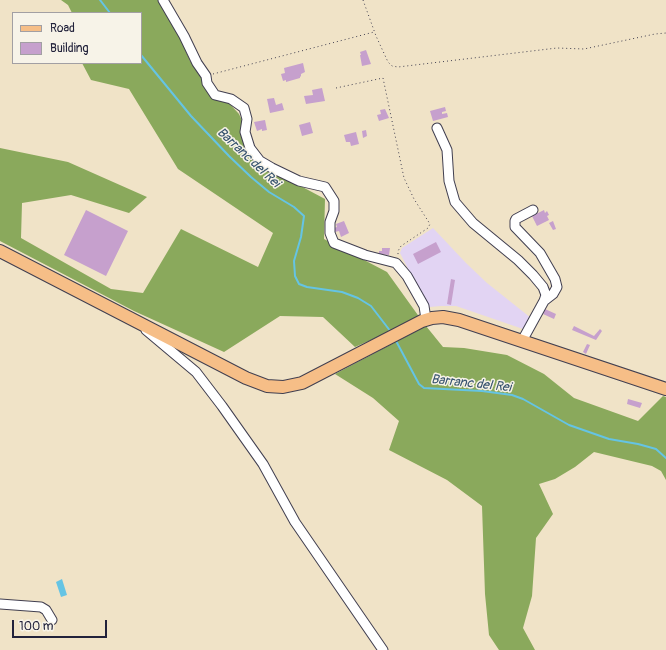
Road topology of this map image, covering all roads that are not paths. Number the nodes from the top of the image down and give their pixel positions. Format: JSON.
{"nodes":[{"id":1,"x":162,"y":0,"type":"edge"},
{"id":2,"x":437,"y":128,"type":"dead end"},
{"id":3,"x":533,"y":210,"type":"dead end"},
{"id":4,"x":0,"y":251,"type":"edge"},
{"id":5,"x":544,"y":301,"type":"junction"},
{"id":6,"x":424,"y":320,"type":"junction"},
{"id":7,"x":140,"y":323,"type":"junction"},
{"id":8,"x":522,"y":341,"type":"junction"},
{"id":9,"x":666,"y":389,"type":"edge"},
{"id":10,"x":0,"y":604,"type":"edge"},
{"id":11,"x":52,"y":620,"type":"dead end"},
{"id":12,"x":383,"y":650,"type":"edge"}],
"edges":[{"from":1,"to":6,"type":"street"},
{"from":2,"to":5,"type":"street"},
{"from":3,"to":5,"type":"street"},
{"from":4,"to":7,"type":"main road"},
{"from":5,"to":8,"type":"street"},
{"from":6,"to":7,"type":"main road"},
{"from":6,"to":8,"type":"main road"},
{"from":7,"to":12,"type":"street"},
{"from":8,"to":9,"type":"main road"},
{"from":10,"to":11,"type":"street"}]}
